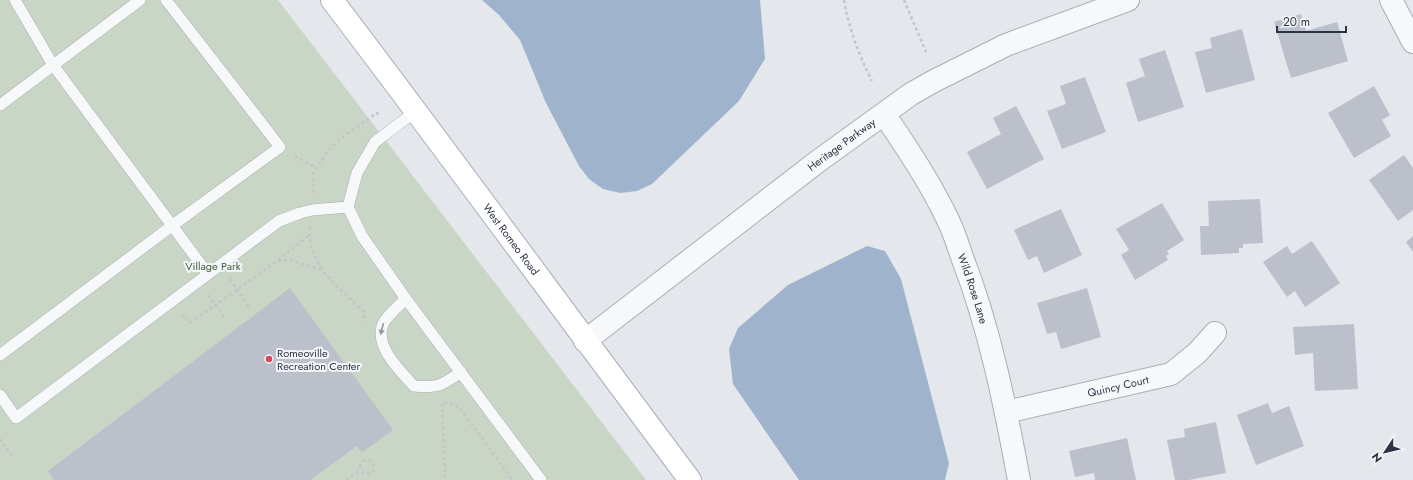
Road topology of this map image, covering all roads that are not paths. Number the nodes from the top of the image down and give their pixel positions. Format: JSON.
{"nodes":[{"id":1,"x":15,"y":0,"type":"edge"},
{"id":2,"x":140,"y":0,"type":"edge"},
{"id":3,"x":166,"y":0,"type":"edge"},
{"id":4,"x":332,"y":0,"type":"edge"},
{"id":5,"x":1128,"y":0,"type":"edge"},
{"id":6,"x":1391,"y":0,"type":"edge"},
{"id":7,"x":1083,"y":7,"type":"edge"},
{"id":8,"x":1413,"y":42,"type":"edge"},
{"id":9,"x":53,"y":65,"type":"junction"},
{"id":10,"x":0,"y":105,"type":"edge"},
{"id":11,"x":416,"y":111,"type":"junction"},
{"id":12,"x":884,"y":114,"type":"junction"},
{"id":13,"x":348,"y":207,"type":"junction"},
{"id":14,"x":173,"y":225,"type":"junction"},
{"id":15,"x":208,"y":274,"type":"junction"},
{"id":16,"x":406,"y":299,"type":"junction"},
{"id":17,"x":1215,"y":333,"type":"dead end"},
{"id":18,"x":585,"y":340,"type":"junction"},
{"id":19,"x":0,"y":355,"type":"edge"},
{"id":20,"x":461,"y":372,"type":"junction"},
{"id":21,"x":0,"y":395,"type":"edge"},
{"id":22,"x":1006,"y":412,"type":"junction"},
{"id":23,"x":541,"y":480,"type":"edge"},
{"id":24,"x":690,"y":480,"type":"edge"},
{"id":25,"x":1019,"y":480,"type":"edge"}],
"edges":[{"from":1,"to":9,"type":"lane"},
{"from":2,"to":9,"type":"lane"},
{"from":3,"to":14,"type":"lane"},
{"from":4,"to":11,"type":"main road","name":"West Romeo Road"},
{"from":5,"to":7,"type":"street","name":"Heritage Parkway"},
{"from":6,"to":8,"type":"street"},
{"from":7,"to":12,"type":"street","name":"Heritage Parkway"},
{"from":9,"to":10,"type":"lane"},
{"from":9,"to":14,"type":"lane"},
{"from":11,"to":13,"type":"lane"},
{"from":11,"to":18,"type":"main road","name":"West Romeo Road"},
{"from":12,"to":18,"type":"street","name":"Heritage Parkway"},
{"from":12,"to":22,"type":"street","name":"Wild Rose Lane"},
{"from":13,"to":15,"type":"lane"},
{"from":13,"to":16,"type":"lane"},
{"from":14,"to":15,"type":"lane"},
{"from":14,"to":19,"type":"lane"},
{"from":15,"to":21,"type":"lane"},
{"from":16,"to":20,"type":"lane"},
{"from":16,"to":20,"type":"lane","one_way":true},
{"from":17,"to":22,"type":"street","name":"Quincy Court"},
{"from":18,"to":24,"type":"main road","name":"West Romeo Road"},
{"from":20,"to":23,"type":"lane"},
{"from":22,"to":25,"type":"street","name":"Wild Rose Lane"}]}
